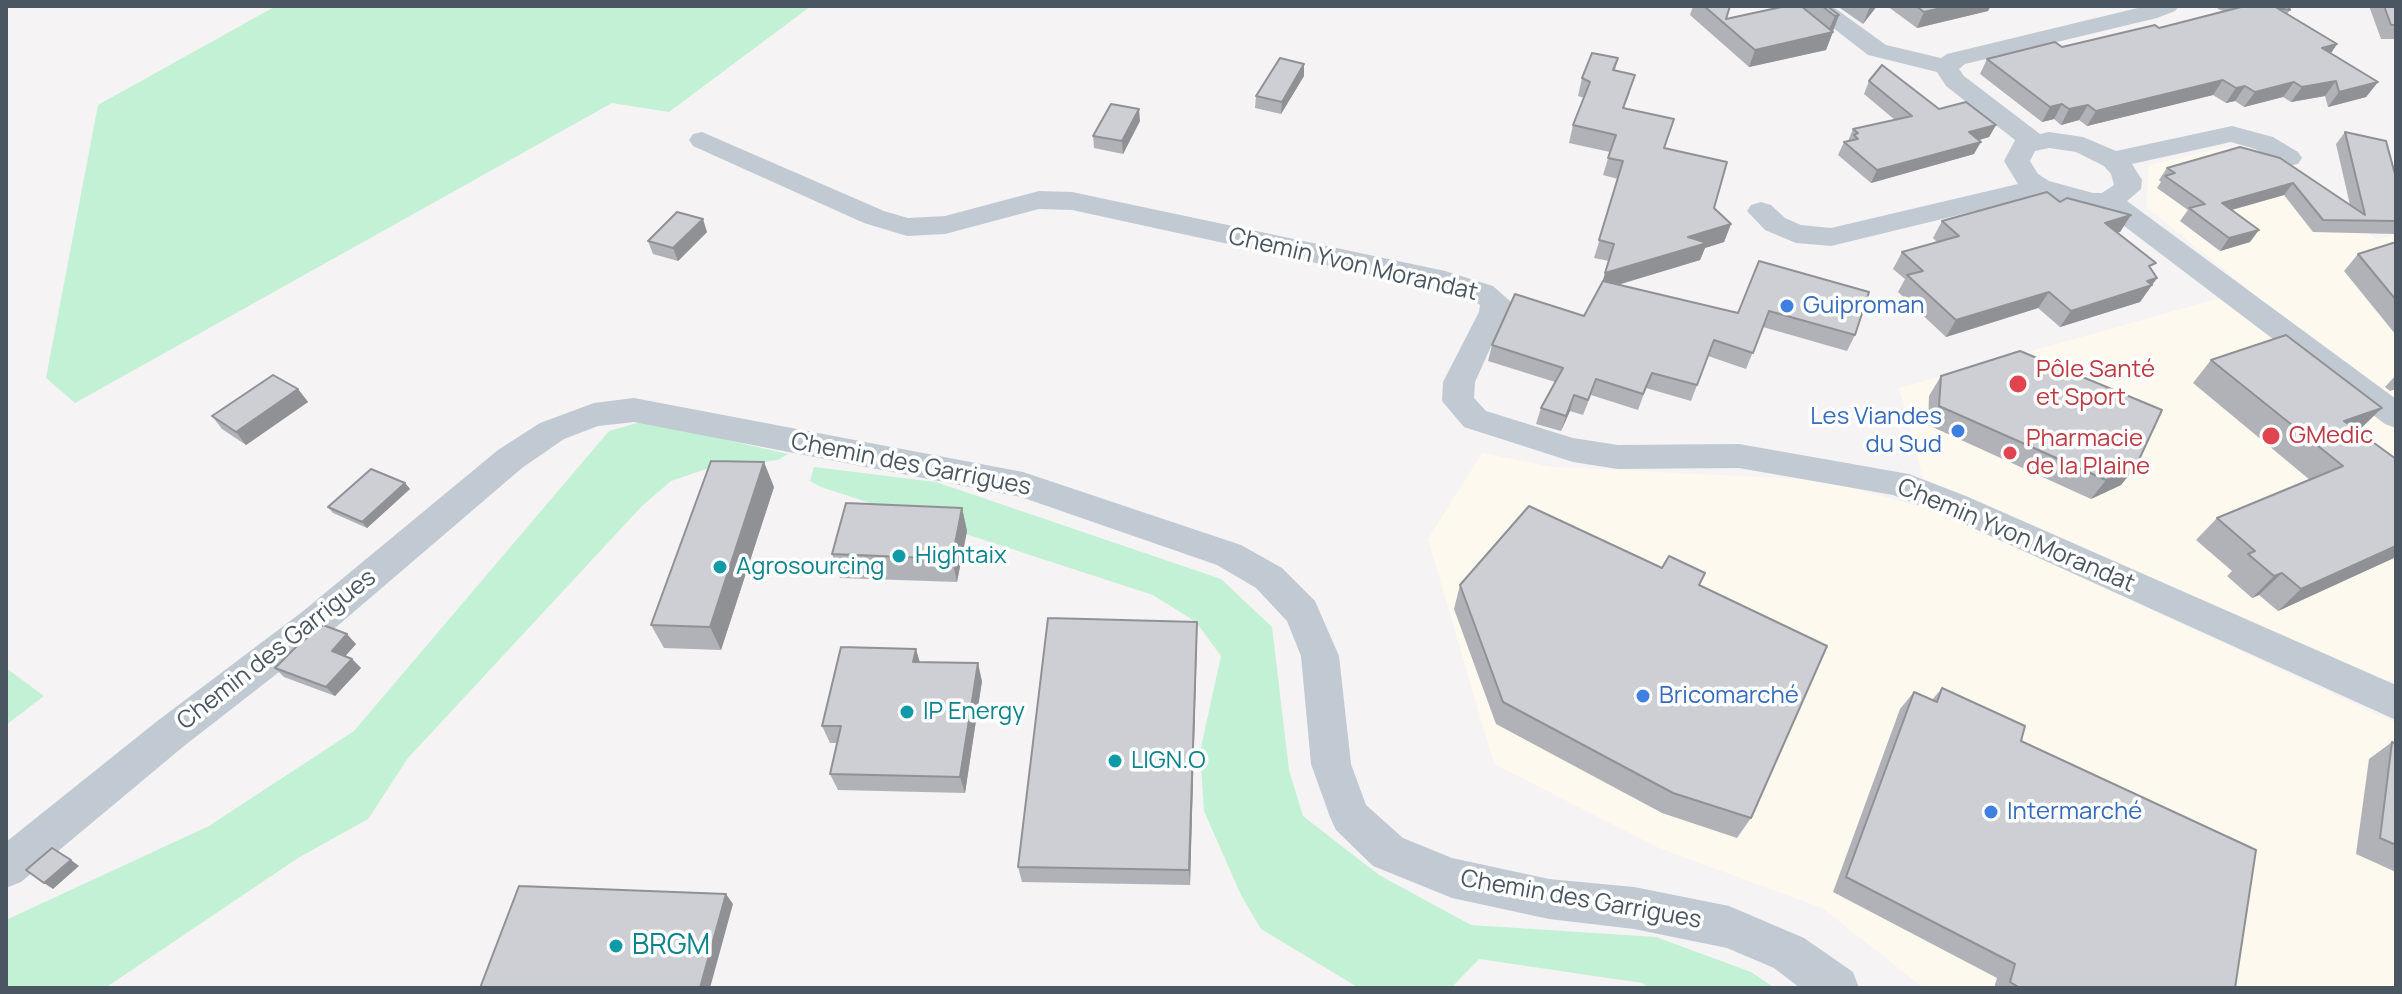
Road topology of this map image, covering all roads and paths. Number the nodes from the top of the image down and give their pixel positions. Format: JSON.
{"nodes":[{"id":1,"x":1817,"y":6,"type":"edge"},
{"id":2,"x":2167,"y":6,"type":"edge"},
{"id":3,"x":1946,"y":67,"type":"junction"},
{"id":4,"x":702,"y":140,"type":"dead end"},
{"id":5,"x":2034,"y":142,"type":"junction"},
{"id":6,"x":2289,"y":158,"type":"dead end"},
{"id":7,"x":2113,"y":160,"type":"junction"},
{"id":8,"x":2039,"y":187,"type":"junction"},
{"id":9,"x":2109,"y":201,"type":"junction"},
{"id":10,"x":1761,"y":211,"type":"dead end"},
{"id":11,"x":2396,"y":416,"type":"edge"},
{"id":12,"x":2396,"y":703,"type":"edge"},
{"id":13,"x":6,"y":868,"type":"edge"},
{"id":14,"x":1837,"y":988,"type":"edge"}],
"edges":[{"from":1,"to":3,"type":"street"},
{"from":2,"to":3,"type":"street"},
{"from":3,"to":5,"type":"street"},
{"from":4,"to":12,"type":"street","name":"Chemin Yvon Morandat"},
{"from":5,"to":7,"type":"street"},
{"from":5,"to":8,"type":"street"},
{"from":6,"to":7,"type":"street"},
{"from":7,"to":9,"type":"street"},
{"from":8,"to":9,"type":"street"},
{"from":8,"to":10,"type":"street"},
{"from":9,"to":11,"type":"street"},
{"from":13,"to":14,"type":"street","name":"Chemin des Garrigues"}]}
